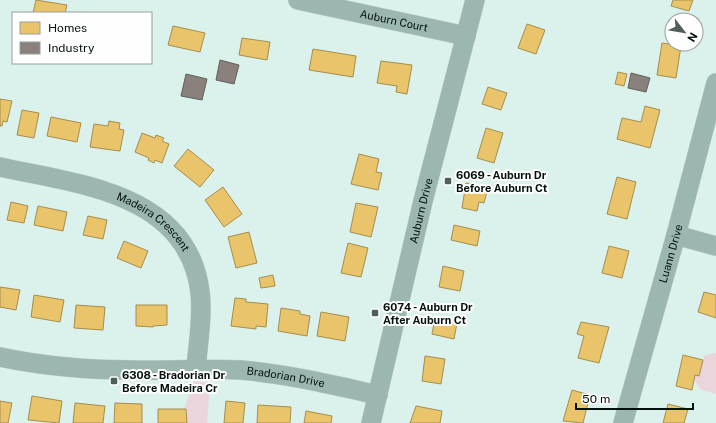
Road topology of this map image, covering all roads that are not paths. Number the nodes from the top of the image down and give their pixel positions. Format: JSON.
{"nodes":[{"id":1,"x":298,"y":0,"type":"edge"},
{"id":2,"x":475,"y":0,"type":"edge"},
{"id":3,"x":466,"y":36,"type":"junction"},
{"id":4,"x":716,"y":83,"type":"edge"},
{"id":5,"x":0,"y":167,"type":"edge"},
{"id":6,"x":676,"y":235,"type":"junction"},
{"id":7,"x":716,"y":246,"type":"edge"},
{"id":8,"x":0,"y":357,"type":"edge"},
{"id":9,"x":196,"y":368,"type":"junction"},
{"id":10,"x":378,"y":395,"type":"junction"},
{"id":11,"x":371,"y":423,"type":"edge"},
{"id":12,"x":623,"y":423,"type":"edge"}],
"edges":[{"from":1,"to":3,"type":"street","name":"Auburn Court"},
{"from":2,"to":3,"type":"street","name":"Auburn Drive"},
{"from":3,"to":10,"type":"street","name":"Auburn Drive"},
{"from":4,"to":6,"type":"street","name":"Luann Drive"},
{"from":5,"to":9,"type":"street","name":"Madeira Crescent"},
{"from":6,"to":7,"type":"street"},
{"from":6,"to":12,"type":"street","name":"Luann Drive"},
{"from":8,"to":9,"type":"street","name":"Bradorian Drive"},
{"from":9,"to":10,"type":"street","name":"Bradorian Drive"},
{"from":10,"to":11,"type":"street","name":"Auburn Drive"}]}
